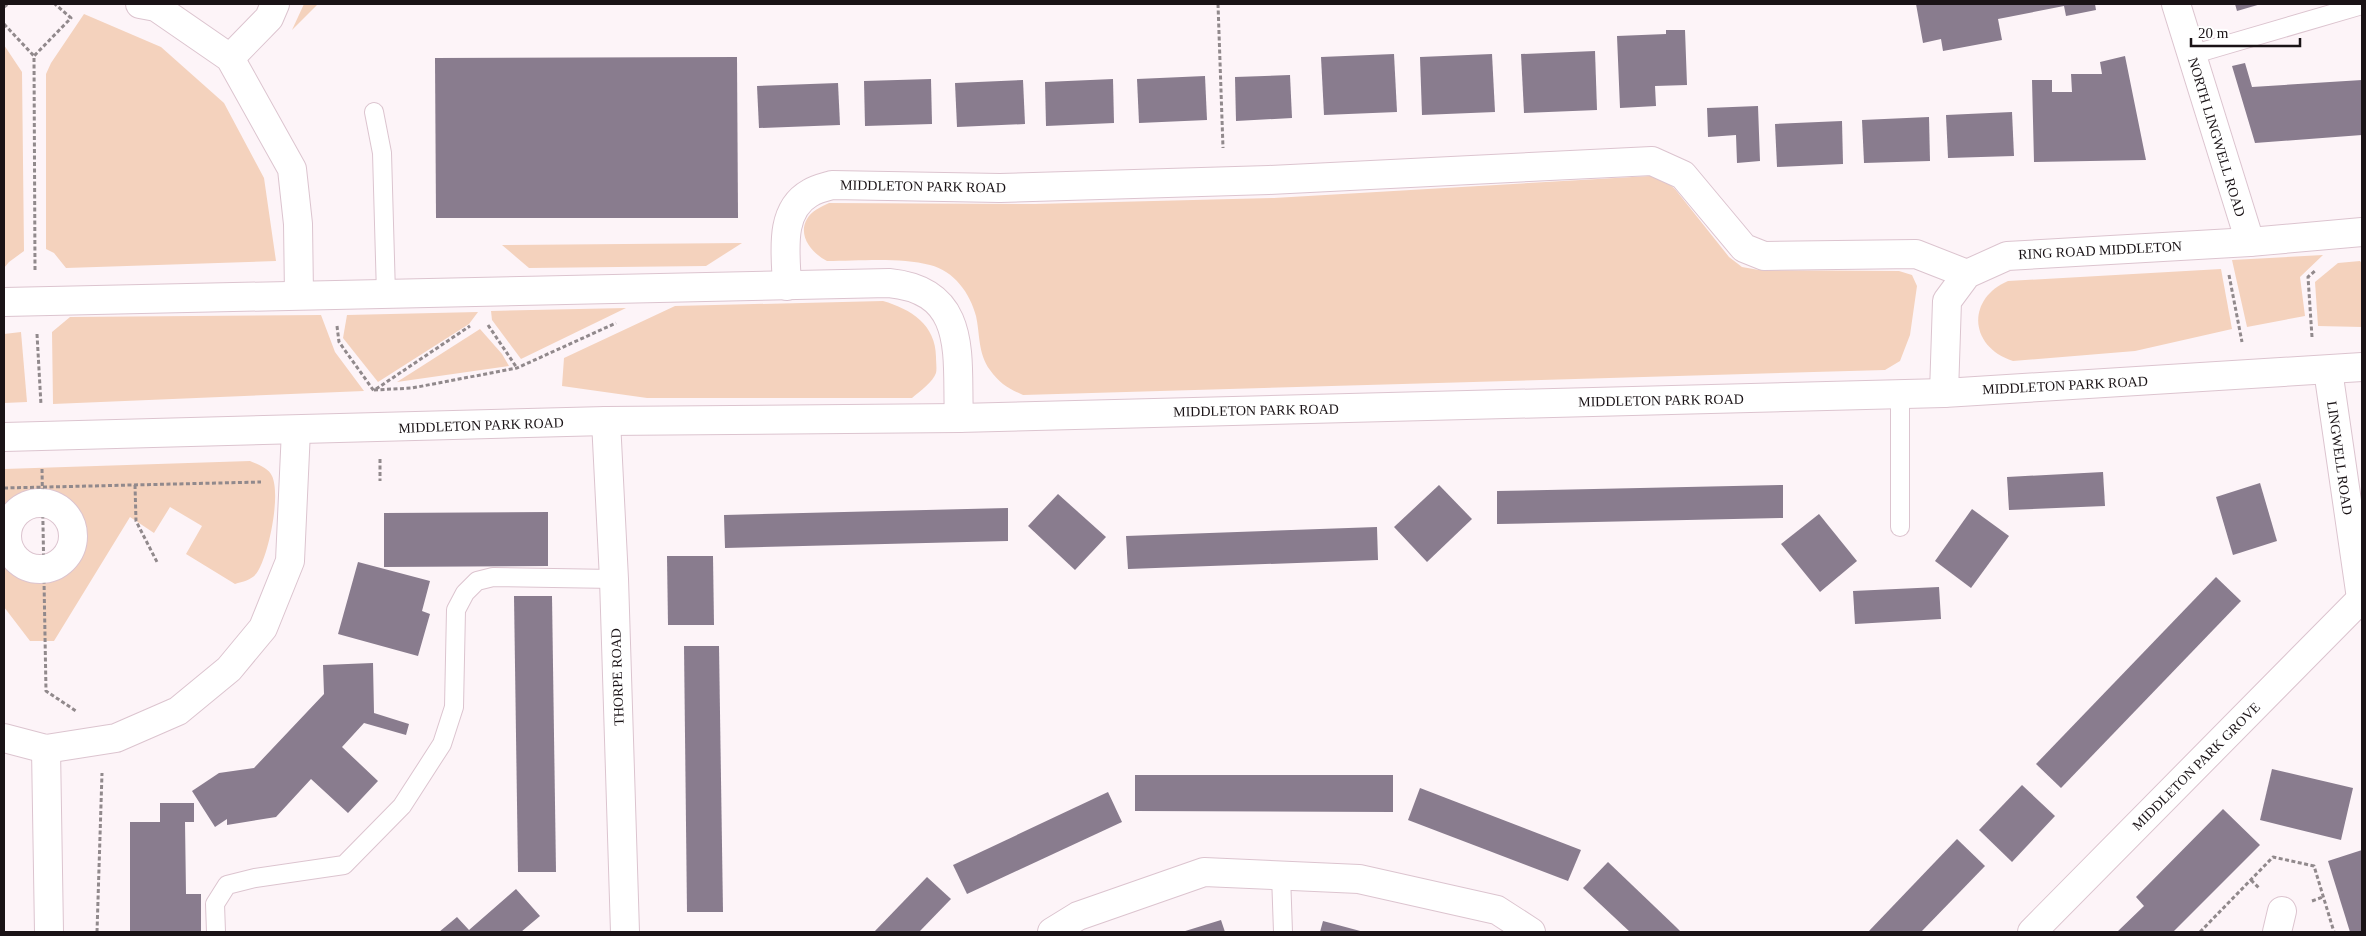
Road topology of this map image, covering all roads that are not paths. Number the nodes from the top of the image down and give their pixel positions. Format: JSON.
{"nodes":[{"id":1,"x":140,"y":4,"type":"edge"},
{"id":2,"x":275,"y":4,"type":"edge"},
{"id":3,"x":2176,"y":4,"type":"edge"},
{"id":4,"x":2362,"y":5,"type":"edge"},
{"id":5,"x":2192,"y":55,"type":"junction"},
{"id":6,"x":230,"y":58,"type":"junction"},
{"id":7,"x":374,"y":112,"type":"dead end"},
{"id":8,"x":2358,"y":233,"type":"edge"},
{"id":9,"x":2250,"y":242,"type":"junction"},
{"id":10,"x":1967,"y":274,"type":"junction"},
{"id":11,"x":787,"y":286,"type":"junction"},
{"id":12,"x":299,"y":294,"type":"junction"},
{"id":13,"x":386,"y":294,"type":"junction"},
{"id":14,"x":4,"y":302,"type":"edge"},
{"id":15,"x":2362,"y":367,"type":"edge"},
{"id":16,"x":2321,"y":371,"type":"junction"},
{"id":17,"x":1944,"y":393,"type":"junction"},
{"id":18,"x":1900,"y":394,"type":"junction"},
{"id":19,"x":958,"y":418,"type":"junction"},
{"id":20,"x":606,"y":421,"type":"junction"},
{"id":21,"x":296,"y":430,"type":"junction"},
{"id":22,"x":4,"y":437,"type":"edge"},
{"id":23,"x":1900,"y":527,"type":"dead end"},
{"id":24,"x":614,"y":579,"type":"junction"},
{"id":25,"x":2361,"y":602,"type":"edge"},
{"id":26,"x":4,"y":738,"type":"edge"},
{"id":27,"x":46,"y":749,"type":"junction"},
{"id":28,"x":1281,"y":876,"type":"junction"},
{"id":29,"x":49,"y":932,"type":"edge"},
{"id":30,"x":216,"y":932,"type":"edge"},
{"id":31,"x":625,"y":932,"type":"edge"},
{"id":32,"x":1052,"y":932,"type":"edge"},
{"id":33,"x":1283,"y":932,"type":"edge"},
{"id":34,"x":1531,"y":932,"type":"edge"},
{"id":35,"x":2033,"y":932,"type":"edge"}],
"edges":[{"from":1,"to":6,"type":"street"},
{"from":2,"to":6,"type":"street"},
{"from":3,"to":5,"type":"street","name":"NORTH LINGWELL ROAD"},
{"from":4,"to":5,"type":"lane"},
{"from":5,"to":9,"type":"street","name":"NORTH LINGWELL ROAD"},
{"from":6,"to":12,"type":"street"},
{"from":7,"to":13,"type":"lane"},
{"from":8,"to":9,"type":"street","name":"RING ROAD MIDDLETON"},
{"from":9,"to":10,"type":"street","name":"RING ROAD MIDDLETON"},
{"from":10,"to":11,"type":"street","name":"MIDDLETON PARK ROAD"},
{"from":10,"to":17,"type":"street","name":"RING ROAD MIDDLETON"},
{"from":11,"to":13,"type":"street"},
{"from":11,"to":19,"type":"street"},
{"from":12,"to":13,"type":"street"},
{"from":12,"to":14,"type":"street"},
{"from":15,"to":16,"type":"street","name":"MIDDLETON PARK ROAD"},
{"from":16,"to":17,"type":"street","name":"MIDDLETON PARK ROAD"},
{"from":16,"to":25,"type":"street","name":"LINGWELL ROAD"},
{"from":17,"to":18,"type":"street","name":"MIDDLETON PARK ROAD"},
{"from":18,"to":19,"type":"street","name":"MIDDLETON PARK ROAD"},
{"from":18,"to":23,"type":"lane"},
{"from":19,"to":20,"type":"street","name":"MIDDLETON PARK ROAD"},
{"from":20,"to":21,"type":"street","name":"MIDDLETON PARK ROAD"},
{"from":20,"to":24,"type":"street","name":"THORPE ROAD"},
{"from":21,"to":22,"type":"street","name":"MIDDLETON PARK ROAD"},
{"from":21,"to":27,"type":"street"},
{"from":24,"to":30,"type":"lane"},
{"from":24,"to":31,"type":"street","name":"THORPE ROAD"},
{"from":25,"to":35,"type":"street","name":"MIDDLETON PARK GROVE"},
{"from":26,"to":27,"type":"street"},
{"from":27,"to":29,"type":"street"},
{"from":28,"to":32,"type":"street"},
{"from":28,"to":33,"type":"lane"},
{"from":28,"to":34,"type":"street"}]}
